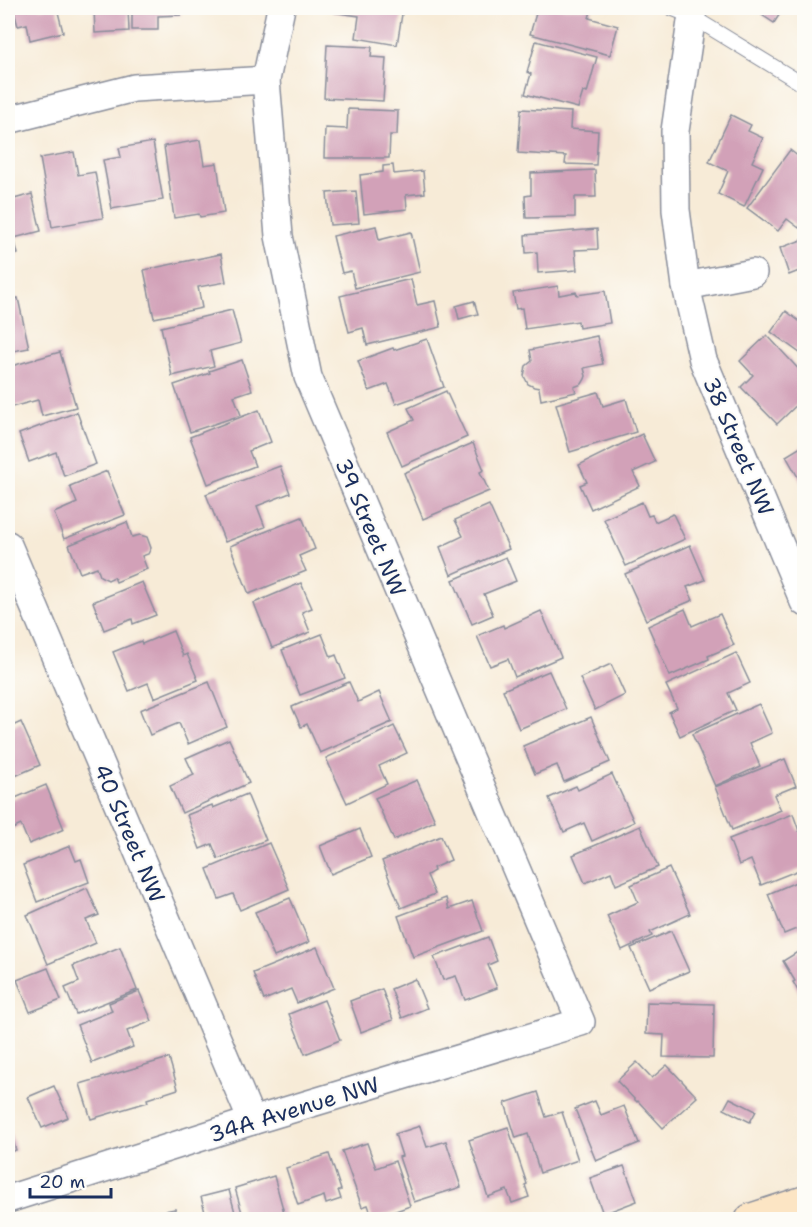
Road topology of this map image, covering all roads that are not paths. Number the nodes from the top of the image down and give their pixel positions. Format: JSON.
{"nodes":[{"id":1,"x":281,"y":8,"type":"edge"},
{"id":2,"x":685,"y":10,"type":"edge"},
{"id":3,"x":266,"y":80,"type":"junction"},
{"id":4,"x":804,"y":85,"type":"edge"},
{"id":5,"x":8,"y":120,"type":"edge"},
{"id":6,"x":753,"y":273,"type":"dead end"},
{"id":7,"x":686,"y":286,"type":"junction"},
{"id":8,"x":8,"y":545,"type":"edge"},
{"id":9,"x":804,"y":602,"type":"edge"},
{"id":10,"x":581,"y":1022,"type":"joint"},
{"id":11,"x":252,"y":1121,"type":"junction"},
{"id":12,"x":8,"y":1199,"type":"edge"},
{"id":13,"x":804,"y":1203,"type":"edge"},
{"id":14,"x":752,"y":1220,"type":"edge"}],
"edges":[{"from":1,"to":3,"type":"street","name":"39 Street NW"},
{"from":2,"to":4,"type":"lane"},
{"from":2,"to":7,"type":"street","name":"38 Street NW"},
{"from":3,"to":5,"type":"street"},
{"from":3,"to":10,"type":"street","name":"39 Street NW"},
{"from":6,"to":7,"type":"street"},
{"from":7,"to":9,"type":"street","name":"38 Street NW"},
{"from":8,"to":11,"type":"street","name":"40 Street NW"},
{"from":10,"to":11,"type":"street","name":"34A Avenue NW"},
{"from":11,"to":12,"type":"street","name":"34A Avenue NW"},
{"from":13,"to":14,"type":"main road"}]}
